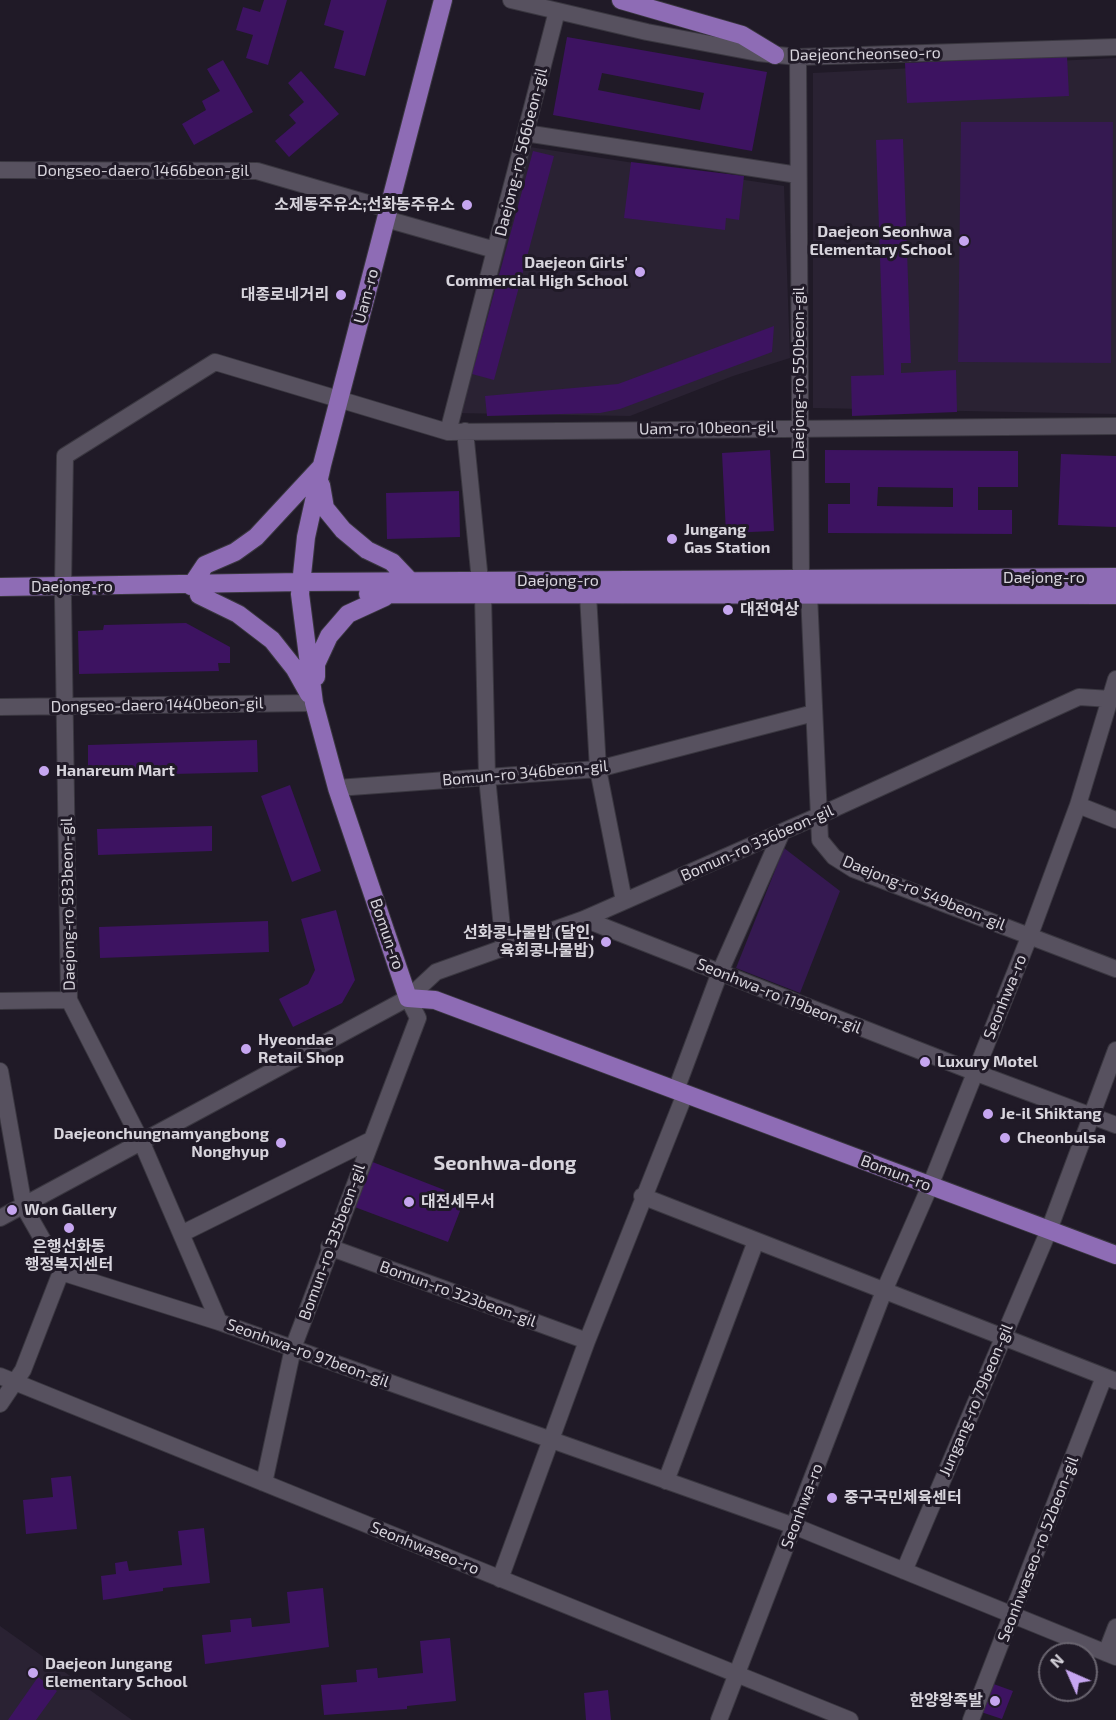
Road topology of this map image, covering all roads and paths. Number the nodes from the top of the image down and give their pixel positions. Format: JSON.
{"nodes":[{"id":1,"x":443,"y":0,"type":"edge"},
{"id":2,"x":511,"y":0,"type":"edge"},
{"id":3,"x":621,"y":0,"type":"edge"},
{"id":4,"x":557,"y":11,"type":"junction"},
{"id":5,"x":1116,"y":47,"type":"edge"},
{"id":6,"x":775,"y":55,"type":"junction"},
{"id":7,"x":798,"y":57,"type":"junction"},
{"id":8,"x":525,"y":133,"type":"junction"},
{"id":9,"x":0,"y":170,"type":"edge"},
{"id":10,"x":798,"y":175,"type":"junction"},
{"id":11,"x":387,"y":214,"type":"junction"},
{"id":12,"x":495,"y":250,"type":"junction"},
{"id":13,"x":339,"y":399,"type":"junction"},
{"id":14,"x":1116,"y":426,"type":"edge"},
{"id":15,"x":799,"y":428,"type":"junction"},
{"id":16,"x":456,"y":432,"type":"junction"},
{"id":17,"x":322,"y":465,"type":"junction"},
{"id":18,"x":1116,"y":577,"type":"edge"},
{"id":19,"x":411,"y":582,"type":"junction"},
{"id":20,"x":0,"y":587,"type":"edge"},
{"id":21,"x":805,"y":587,"type":"junction"},
{"id":22,"x":300,"y":588,"type":"junction"},
{"id":23,"x":482,"y":588,"type":"junction"},
{"id":24,"x":195,"y":591,"type":"junction"},
{"id":25,"x":63,"y":592,"type":"junction"},
{"id":26,"x":391,"y":594,"type":"junction"},
{"id":27,"x":588,"y":595,"type":"junction"},
{"id":28,"x":1116,"y":595,"type":"edge"},
{"id":29,"x":0,"y":597,"type":"edge"},
{"id":30,"x":1116,"y":679,"type":"edge"},
{"id":31,"x":1111,"y":699,"type":"junction"},
{"id":32,"x":314,"y":703,"type":"junction"},
{"id":33,"x":64,"y":706,"type":"junction"},
{"id":34,"x":0,"y":707,"type":"edge"},
{"id":35,"x":814,"y":713,"type":"junction"},
{"id":36,"x":1111,"y":716,"type":"edge"},
{"id":37,"x":598,"y":770,"type":"junction"},
{"id":38,"x":487,"y":777,"type":"junction"},
{"id":39,"x":337,"y":788,"type":"junction"},
{"id":40,"x":1078,"y":805,"type":"junction"},
{"id":41,"x":818,"y":816,"type":"junction"},
{"id":42,"x":1116,"y":820,"type":"edge"},
{"id":43,"x":782,"y":832,"type":"junction"},
{"id":44,"x":624,"y":901,"type":"junction"},
{"id":45,"x":584,"y":919,"type":"junction"},
{"id":46,"x":1030,"y":935,"type":"junction"},
{"id":47,"x":504,"y":948,"type":"junction"},
{"id":48,"x":1116,"y":969,"type":"edge"},
{"id":49,"x":720,"y":972,"type":"junction"},
{"id":50,"x":408,"y":998,"type":"junction"},
{"id":51,"x":69,"y":1000,"type":"junction"},
{"id":52,"x":0,"y":1002,"type":"edge"},
{"id":53,"x":1116,"y":1050,"type":"edge"},
{"id":54,"x":0,"y":1071,"type":"edge"},
{"id":55,"x":974,"y":1072,"type":"junction"},
{"id":56,"x":680,"y":1092,"type":"junction"},
{"id":57,"x":1093,"y":1116,"type":"junction"},
{"id":58,"x":1116,"y":1125,"type":"edge"},
{"id":59,"x":369,"y":1141,"type":"junction"},
{"id":60,"x":142,"y":1143,"type":"junction"},
{"id":61,"x":930,"y":1186,"type":"junction"},
{"id":62,"x":642,"y":1196,"type":"junction"},
{"id":63,"x":24,"y":1207,"type":"junction"},
{"id":64,"x":0,"y":1218,"type":"edge"},
{"id":65,"x":1049,"y":1230,"type":"junction"},
{"id":66,"x":183,"y":1233,"type":"junction"},
{"id":67,"x":756,"y":1241,"type":"junction"},
{"id":68,"x":329,"y":1247,"type":"junction"},
{"id":69,"x":1116,"y":1255,"type":"edge"},
{"id":70,"x":61,"y":1272,"type":"junction"},
{"id":71,"x":884,"y":1291,"type":"junction"},
{"id":72,"x":219,"y":1322,"type":"junction"},
{"id":73,"x":1003,"y":1337,"type":"junction"},
{"id":74,"x":587,"y":1341,"type":"junction"},
{"id":75,"x":293,"y":1348,"type":"junction"},
{"id":76,"x":7,"y":1379,"type":"edge"},
{"id":77,"x":1110,"y":1379,"type":"edge"},
{"id":78,"x":0,"y":1404,"type":"edge"},
{"id":79,"x":551,"y":1440,"type":"junction"},
{"id":80,"x":666,"y":1481,"type":"junction"},
{"id":81,"x":264,"y":1483,"type":"junction"},
{"id":82,"x":794,"y":1526,"type":"junction"},
{"id":83,"x":904,"y":1571,"type":"junction"},
{"id":84,"x":500,"y":1579,"type":"junction"},
{"id":85,"x":1012,"y":1615,"type":"junction"},
{"id":86,"x":1116,"y":1627,"type":"edge"},
{"id":87,"x":1111,"y":1655,"type":"edge"},
{"id":88,"x":737,"y":1674,"type":"junction"},
{"id":89,"x":719,"y":1720,"type":"edge"},
{"id":90,"x":850,"y":1720,"type":"edge"},
{"id":91,"x":971,"y":1720,"type":"edge"}],
"edges":[{"from":1,"to":11,"type":"main road","name":"Uam-ro"},
{"from":2,"to":4,"type":"street","name":"Daejeoncheonseo-ro"},
{"from":3,"to":6,"type":"main road"},
{"from":4,"to":6,"type":"street","name":"Daejeoncheonseo-ro"},
{"from":4,"to":8,"type":"street","name":"Daejong-ro 566beon-gil"},
{"from":5,"to":7,"type":"street","name":"Daejeoncheonseo-ro"},
{"from":6,"to":7,"type":"street","name":"Daejeoncheonseo-ro"},
{"from":7,"to":10,"type":"street","name":"Daejong-ro 550beon-gil"},
{"from":8,"to":10,"type":"street"},
{"from":8,"to":12,"type":"street","name":"Daejong-ro 566beon-gil"},
{"from":9,"to":11,"type":"street","name":"Dongseo-daero 1466beon-gil"},
{"from":10,"to":15,"type":"street","name":"Daejong-ro 550beon-gil"},
{"from":11,"to":12,"type":"street","name":"Dongseo-daero 1466beon-gil"},
{"from":11,"to":13,"type":"main road","name":"Uam-ro"},
{"from":12,"to":16,"type":"street","name":"Daejong-ro 566beon-gil"},
{"from":13,"to":16,"type":"street","name":"Uam-ro 10beon-gil"},
{"from":13,"to":17,"type":"main road","name":"Uam-ro"},
{"from":13,"to":25,"type":"street","name":"Uam-ro 10beon-gil"},
{"from":14,"to":15,"type":"street","name":"Uam-ro 10beon-gil"},
{"from":15,"to":16,"type":"street","name":"Uam-ro 10beon-gil"},
{"from":15,"to":21,"type":"street","name":"Daejong-ro 550beon-gil"},
{"from":16,"to":23,"type":"street","name":"Daejong-ro 566beon-gil"},
{"from":17,"to":19,"type":"main road"},
{"from":17,"to":22,"type":"main road","name":"Uam-ro"},
{"from":17,"to":24,"type":"main road"},
{"from":18,"to":21,"type":"main road","name":"Daejong-ro"},
{"from":19,"to":22,"type":"main road","name":"Daejong-ro"},
{"from":19,"to":23,"type":"main road","name":"Daejong-ro"},
{"from":20,"to":25,"type":"main road","name":"Daejong-ro"},
{"from":21,"to":23,"type":"main road","name":"Daejong-ro"},
{"from":21,"to":27,"type":"main road","name":"Daejong-ro"},
{"from":21,"to":28,"type":"main road","name":"Daejong-ro"},
{"from":21,"to":35,"type":"street","name":"Daejong-ro 549beon-gil"},
{"from":22,"to":24,"type":"main road","name":"Daejong-ro"},
{"from":22,"to":26,"type":"main road","name":"Daejong-ro"},
{"from":22,"to":32,"type":"main road","name":"Bomun-ro"},
{"from":23,"to":26,"type":"main road","name":"Daejong-ro"},
{"from":23,"to":27,"type":"main road","name":"Daejong-ro"},
{"from":23,"to":38,"type":"street","name":"Daejong-ro 566beon-gil"},
{"from":24,"to":25,"type":"main road","name":"Daejong-ro"},
{"from":24,"to":32,"type":"main road"},
{"from":25,"to":29,"type":"main road","name":"Daejong-ro"},
{"from":25,"to":33,"type":"street","name":"Daejong-ro 583beon-gil"},
{"from":26,"to":32,"type":"main road"},
{"from":27,"to":37,"type":"street"},
{"from":30,"to":31,"type":"street","name":"Seonhwa-ro"},
{"from":31,"to":36,"type":"street","name":"Seonhwa-ro"},
{"from":31,"to":41,"type":"street","name":"Bomun-ro 336beon-gil"},
{"from":32,"to":33,"type":"street","name":"Dongseo-daero 1440beon-gil"},
{"from":32,"to":39,"type":"main road","name":"Bomun-ro"},
{"from":33,"to":34,"type":"street","name":"Dongseo-daero 1440beon-gil"},
{"from":33,"to":51,"type":"street","name":"Daejong-ro 583beon-gil"},
{"from":35,"to":37,"type":"street","name":"Bomun-ro 346beon-gil"},
{"from":35,"to":41,"type":"street","name":"Daejong-ro 549beon-gil"},
{"from":36,"to":40,"type":"street","name":"Seonhwa-ro"},
{"from":37,"to":38,"type":"street","name":"Bomun-ro 346beon-gil"},
{"from":37,"to":44,"type":"street"},
{"from":38,"to":39,"type":"street","name":"Bomun-ro 346beon-gil"},
{"from":38,"to":47,"type":"street","name":"Daejong-ro 566beon-gil"},
{"from":39,"to":50,"type":"main road","name":"Bomun-ro"},
{"from":40,"to":42,"type":"street"},
{"from":40,"to":46,"type":"street","name":"Seonhwa-ro"},
{"from":41,"to":43,"type":"street","name":"Bomun-ro 336beon-gil"},
{"from":41,"to":46,"type":"street","name":"Daejong-ro 549beon-gil"},
{"from":43,"to":44,"type":"street","name":"Bomun-ro 336beon-gil"},
{"from":43,"to":49,"type":"street"},
{"from":44,"to":45,"type":"street","name":"Bomun-ro 336beon-gil"},
{"from":45,"to":47,"type":"street","name":"Bomun-ro 336beon-gil"},
{"from":45,"to":49,"type":"street","name":"Seonhwa-ro 119beon-gil"},
{"from":46,"to":48,"type":"street","name":"Seonhwa-ro"},
{"from":46,"to":55,"type":"street","name":"Seonhwa-ro"},
{"from":47,"to":50,"type":"street","name":"Bomun-ro 336beon-gil"},
{"from":49,"to":55,"type":"street","name":"Seonhwa-ro 119beon-gil"},
{"from":49,"to":56,"type":"street"},
{"from":50,"to":56,"type":"main road","name":"Bomun-ro"},
{"from":50,"to":59,"type":"street","name":"Bomun-ro 335beon-gil"},
{"from":50,"to":60,"type":"street","name":"Bomun-ro 336beon-gil"},
{"from":51,"to":52,"type":"street"},
{"from":51,"to":60,"type":"street","name":"Daejong-ro 583beon-gil"},
{"from":53,"to":57,"type":"street","name":"Jungang-ro 79beon-gil"},
{"from":54,"to":63,"type":"street"},
{"from":55,"to":57,"type":"street","name":"Seonhwa-ro 119beon-gil"},
{"from":55,"to":61,"type":"street","name":"Seonhwa-ro"},
{"from":56,"to":61,"type":"main road","name":"Bomun-ro"},
{"from":56,"to":62,"type":"street"},
{"from":57,"to":58,"type":"street","name":"Seonhwa-ro 119beon-gil"},
{"from":57,"to":65,"type":"street","name":"Jungang-ro 79beon-gil"},
{"from":59,"to":66,"type":"street","name":"Bomun-ro 335beon-gil"},
{"from":59,"to":68,"type":"street","name":"Bomun-ro 335beon-gil"},
{"from":60,"to":63,"type":"street","name":"Bomun-ro 336beon-gil"},
{"from":60,"to":66,"type":"street","name":"Daejong-ro 583beon-gil"},
{"from":61,"to":65,"type":"main road","name":"Bomun-ro"},
{"from":61,"to":71,"type":"street","name":"Seonhwa-ro"},
{"from":62,"to":67,"type":"street"},
{"from":62,"to":74,"type":"street"},
{"from":63,"to":64,"type":"street","name":"Bomun-ro 336beon-gil"},
{"from":63,"to":70,"type":"street"},
{"from":65,"to":69,"type":"main road","name":"Bomun-ro"},
{"from":65,"to":73,"type":"street","name":"Jungang-ro 79beon-gil"},
{"from":66,"to":72,"type":"street","name":"Daejong-ro 583beon-gil"},
{"from":67,"to":71,"type":"street"},
{"from":67,"to":80,"type":"street"},
{"from":68,"to":74,"type":"street","name":"Bomun-ro 323beon-gil"},
{"from":68,"to":75,"type":"street","name":"Bomun-ro 335beon-gil"},
{"from":70,"to":72,"type":"street","name":"Seonhwa-ro 97beon-gil"},
{"from":70,"to":76,"type":"street"},
{"from":71,"to":73,"type":"street"},
{"from":71,"to":82,"type":"street","name":"Seonhwa-ro"},
{"from":72,"to":75,"type":"street","name":"Seonhwa-ro 97beon-gil"},
{"from":73,"to":77,"type":"street"},
{"from":73,"to":83,"type":"street","name":"Jungang-ro 79beon-gil"},
{"from":74,"to":79,"type":"street"},
{"from":75,"to":79,"type":"street","name":"Seonhwa-ro 97beon-gil"},
{"from":75,"to":81,"type":"street","name":"Bomun-ro 335beon-gil"},
{"from":76,"to":78,"type":"street"},
{"from":76,"to":81,"type":"street","name":"Seonhwaseo-ro"},
{"from":77,"to":85,"type":"street","name":"Seonhwaseo-ro 52beon-gil"},
{"from":79,"to":80,"type":"street","name":"Seonhwa-ro 97beon-gil"},
{"from":79,"to":84,"type":"street"},
{"from":80,"to":82,"type":"street","name":"Seonhwa-ro 97beon-gil"},
{"from":81,"to":84,"type":"street","name":"Seonhwaseo-ro"},
{"from":82,"to":83,"type":"street"},
{"from":82,"to":88,"type":"street","name":"Seonhwa-ro"},
{"from":83,"to":85,"type":"street"},
{"from":84,"to":88,"type":"street","name":"Seonhwaseo-ro"},
{"from":85,"to":87,"type":"street"},
{"from":85,"to":91,"type":"street","name":"Seonhwaseo-ro 52beon-gil"},
{"from":86,"to":87,"type":"street"},
{"from":88,"to":89,"type":"street","name":"Seonhwa-ro"},
{"from":88,"to":90,"type":"street","name":"Seonhwaseo-ro"}]}
